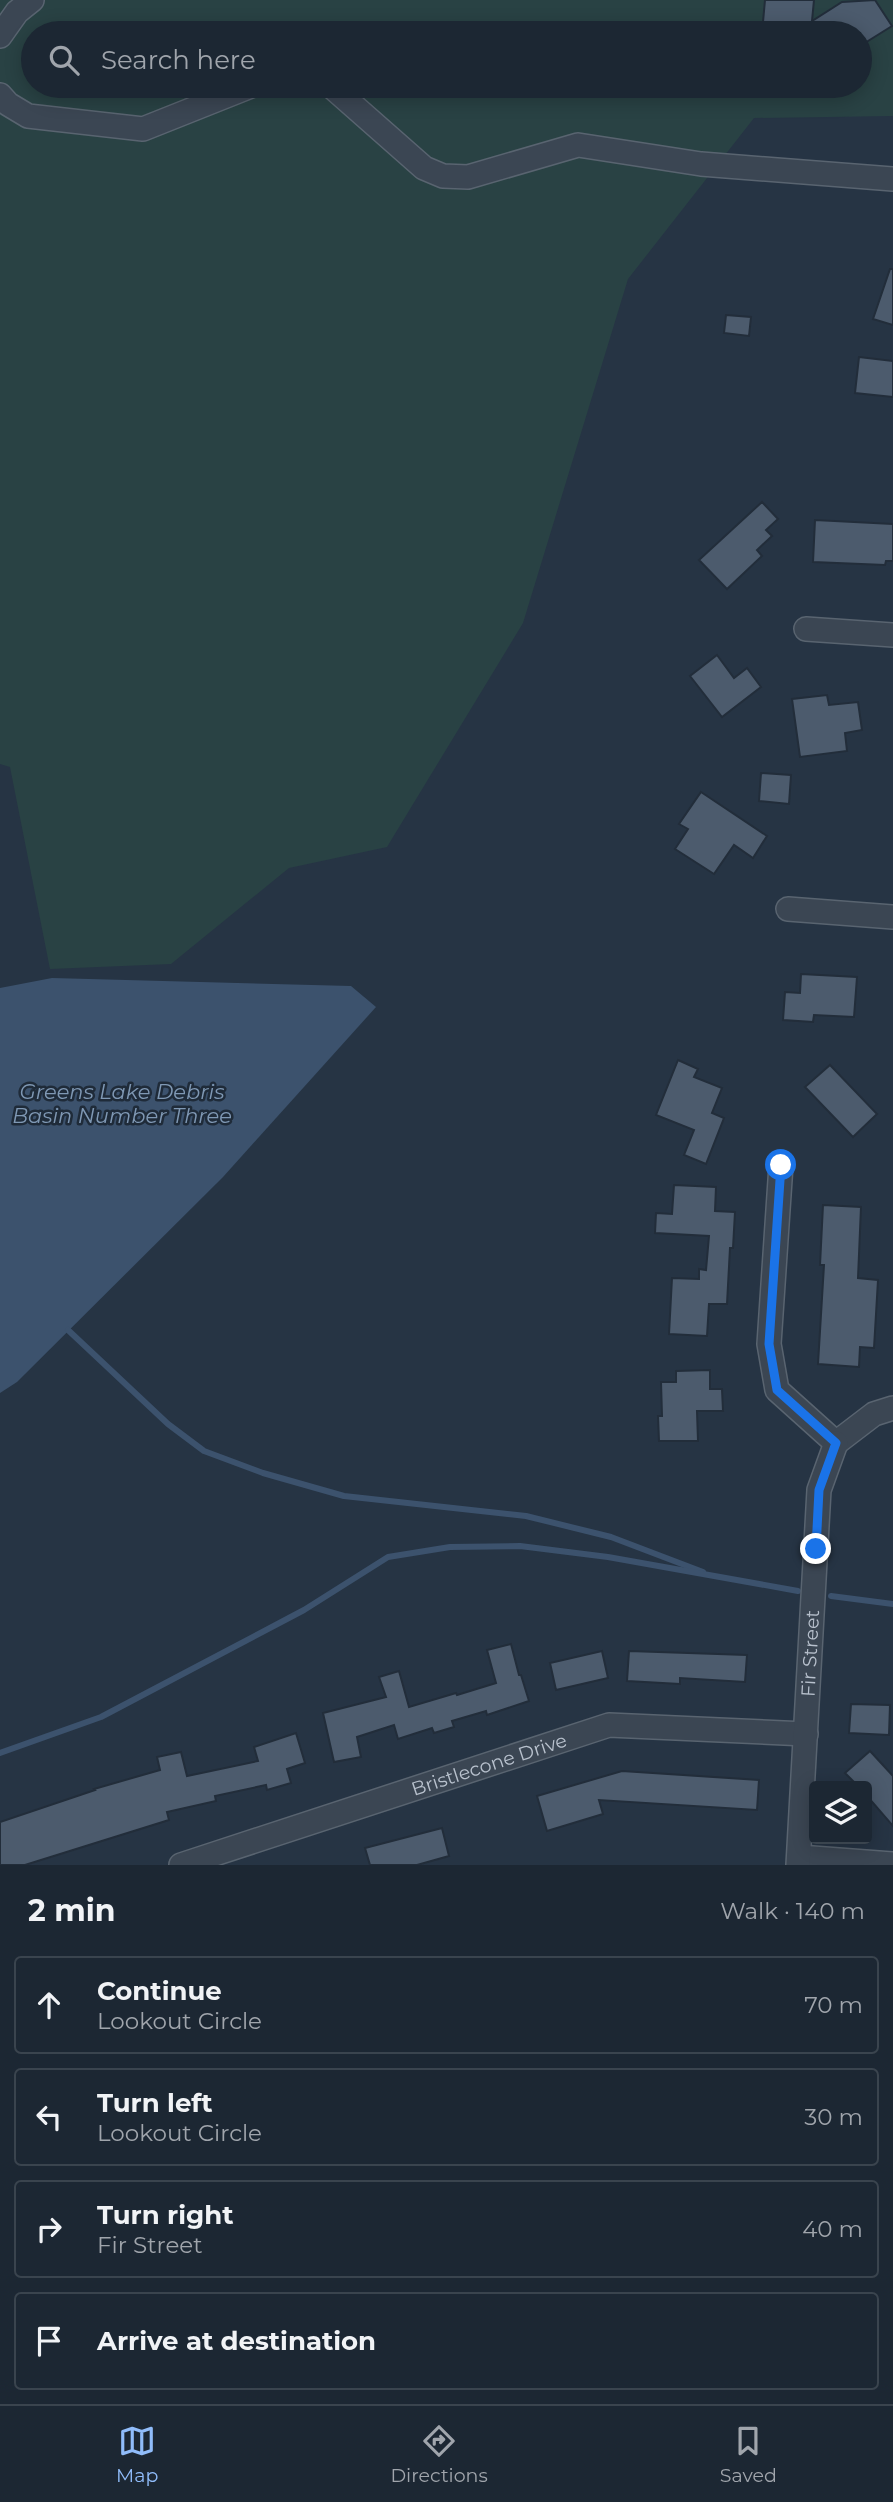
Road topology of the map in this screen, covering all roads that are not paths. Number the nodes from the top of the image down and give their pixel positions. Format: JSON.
{"nodes":[{"id":1,"x":32,"y":0,"type":"edge"},
{"id":2,"x":0,"y":36,"type":"edge"},
{"id":3,"x":0,"y":95,"type":"edge"},
{"id":4,"x":222,"y":98,"type":"edge"},
{"id":5,"x":345,"y":98,"type":"edge"},
{"id":6,"x":893,"y":179,"type":"edge"},
{"id":7,"x":806,"y":629,"type":"dead end"},
{"id":8,"x":893,"y":635,"type":"edge"},
{"id":9,"x":788,"y":909,"type":"dead end"},
{"id":10,"x":893,"y":917,"type":"edge"},
{"id":11,"x":781,"y":1165,"type":"dead end"},
{"id":12,"x":893,"y":1408,"type":"edge"},
{"id":13,"x":836,"y":1443,"type":"junction"},
{"id":14,"x":806,"y":1734,"type":"junction"},
{"id":15,"x":799,"y":1861,"type":"edge"},
{"id":16,"x":893,"y":1864,"type":"edge"},
{"id":17,"x":180,"y":1865,"type":"edge"}],
"edges":[{"from":1,"to":2,"type":"street"},
{"from":3,"to":4,"type":"street"},
{"from":5,"to":6,"type":"street"},
{"from":7,"to":8,"type":"street"},
{"from":9,"to":10,"type":"street"},
{"from":11,"to":13,"type":"street"},
{"from":12,"to":13,"type":"street"},
{"from":13,"to":14,"type":"street","name":"Fir Street"},
{"from":14,"to":15,"type":"street","name":"Fir Street"},
{"from":14,"to":17,"type":"street","name":"Bristlecone Drive"},
{"from":15,"to":16,"type":"street"}]}
